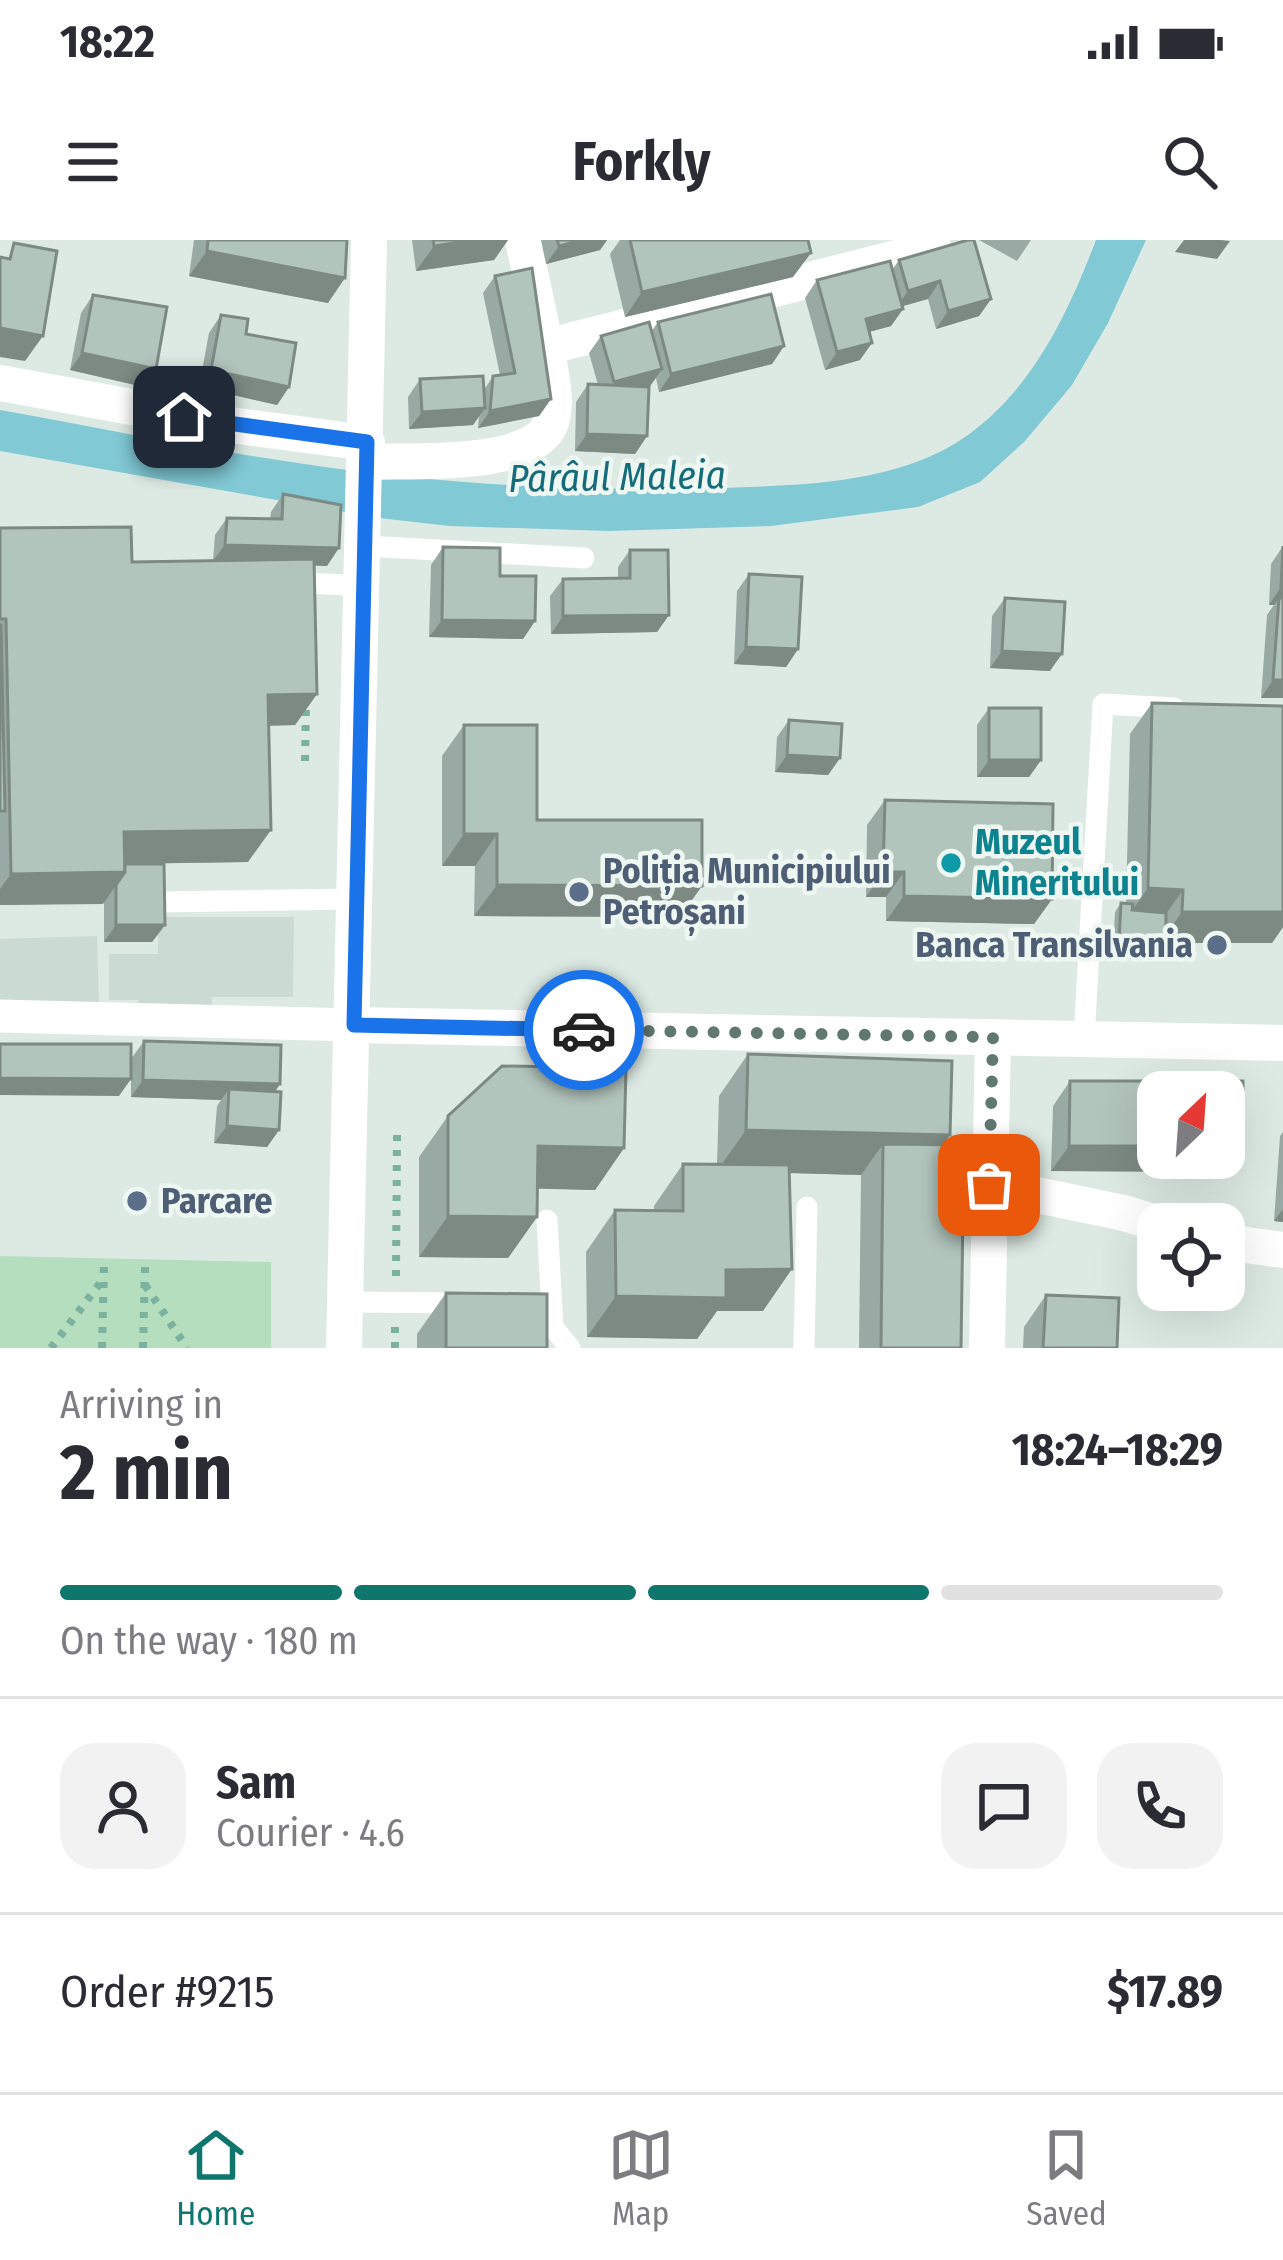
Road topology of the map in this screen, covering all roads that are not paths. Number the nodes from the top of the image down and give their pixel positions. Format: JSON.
{"nodes":[{"id":1,"x":369,"y":240,"type":"edge"},
{"id":2,"x":523,"y":240,"type":"edge"},
{"id":3,"x":932,"y":240,"type":"edge"},
{"id":4,"x":546,"y":347,"type":"junction"},
{"id":5,"x":0,"y":383,"type":"edge"},
{"id":6,"x":367,"y":452,"type":"junction"},
{"id":7,"x":364,"y":546,"type":"junction"},
{"id":8,"x":584,"y":558,"type":"dead end"},
{"id":9,"x":262,"y":581,"type":"edge"},
{"id":10,"x":364,"y":586,"type":"junction"},
{"id":11,"x":1197,"y":710,"type":"edge"},
{"id":12,"x":356,"y":898,"type":"junction"},
{"id":13,"x":157,"y":902,"type":"edge"},
{"id":14,"x":0,"y":1016,"type":"edge"},
{"id":15,"x":354,"y":1025,"type":"junction"},
{"id":16,"x":993,"y":1037,"type":"junction"},
{"id":17,"x":1282,"y":1038,"type":"edge"},
{"id":18,"x":1084,"y":1040,"type":"junction"},
{"id":19,"x":989,"y":1185,"type":"junction"},
{"id":20,"x":807,"y":1207,"type":"dead end"},
{"id":21,"x":1137,"y":1219,"type":"edge"},
{"id":22,"x":547,"y":1220,"type":"dead end"},
{"id":23,"x":1245,"y":1245,"type":"edge"},
{"id":24,"x":1283,"y":1250,"type":"edge"},
{"id":25,"x":345,"y":1302,"type":"junction"},
{"id":26,"x":491,"y":1303,"type":"edge"},
{"id":27,"x":344,"y":1348,"type":"edge"},
{"id":28,"x":569,"y":1348,"type":"edge"},
{"id":29,"x":804,"y":1348,"type":"edge"},
{"id":30,"x":987,"y":1348,"type":"edge"}],
"edges":[{"from":1,"to":6,"type":"street"},
{"from":2,"to":4,"type":"street"},
{"from":3,"to":4,"type":"street"},
{"from":4,"to":6,"type":"street"},
{"from":5,"to":6,"type":"street"},
{"from":6,"to":7,"type":"street"},
{"from":7,"to":8,"type":"lane"},
{"from":7,"to":10,"type":"street"},
{"from":9,"to":10,"type":"lane"},
{"from":10,"to":12,"type":"street"},
{"from":11,"to":18,"type":"lane"},
{"from":12,"to":13,"type":"lane"},
{"from":12,"to":15,"type":"street"},
{"from":14,"to":15,"type":"street"},
{"from":15,"to":16,"type":"street"},
{"from":15,"to":25,"type":"street"},
{"from":16,"to":18,"type":"street"},
{"from":16,"to":19,"type":"street"},
{"from":17,"to":18,"type":"street"},
{"from":19,"to":21,"type":"street"},
{"from":19,"to":30,"type":"street"},
{"from":20,"to":29,"type":"lane"},
{"from":22,"to":28,"type":"lane"},
{"from":23,"to":24,"type":"street"},
{"from":25,"to":26,"type":"lane"},
{"from":25,"to":27,"type":"street"}]}
